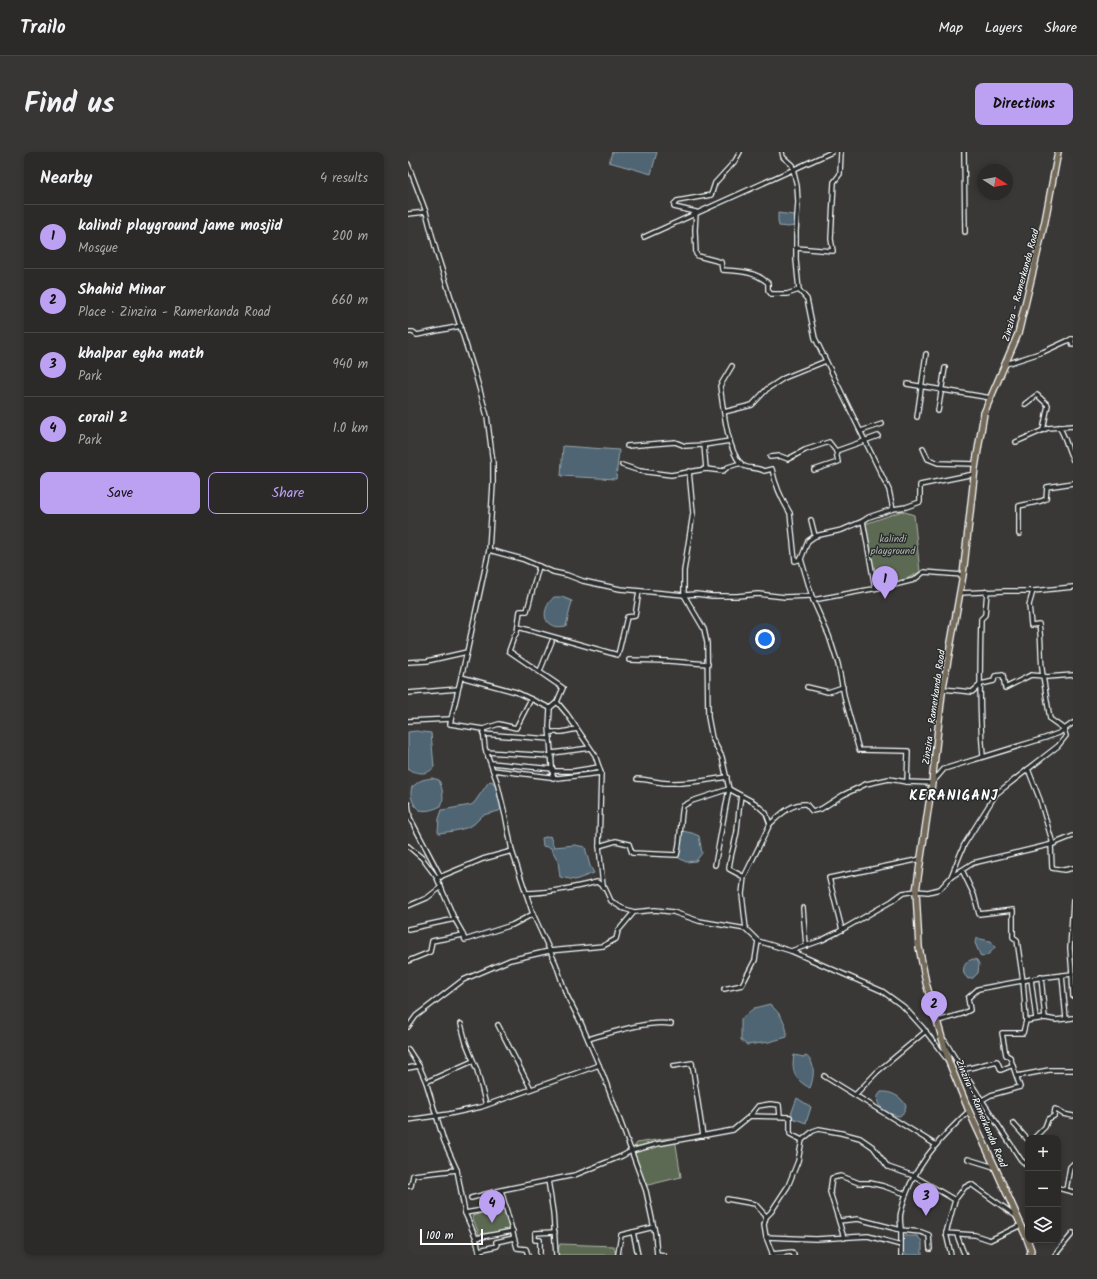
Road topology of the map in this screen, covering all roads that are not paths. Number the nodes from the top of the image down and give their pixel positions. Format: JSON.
{"nodes":[{"id":1,"x":740,"y":152,"type":"edge"},
{"id":2,"x":782,"y":152,"type":"edge"},
{"id":3,"x":832,"y":152,"type":"edge"},
{"id":4,"x":841,"y":152,"type":"edge"},
{"id":5,"x":964,"y":152,"type":"edge"},
{"id":6,"x":1058,"y":152,"type":"edge"},
{"id":7,"x":408,"y":164,"type":"edge"},
{"id":8,"x":426,"y":212,"type":"junction"},
{"id":9,"x":408,"y":214,"type":"edge"},
{"id":10,"x":965,"y":232,"type":"dead end"},
{"id":11,"x":644,"y":237,"type":"dead end"},
{"id":12,"x":796,"y":248,"type":"junction"},
{"id":13,"x":799,"y":290,"type":"junction"},
{"id":14,"x":461,"y":326,"type":"junction"},
{"id":15,"x":408,"y":332,"type":"edge"},
{"id":16,"x":1072,"y":339,"type":"edge"},
{"id":17,"x":1073,"y":345,"type":"edge"},
{"id":18,"x":926,"y":354,"type":"dead end"},
{"id":19,"x":826,"y":361,"type":"junction"},
{"id":20,"x":1006,"y":364,"type":"junction"},
{"id":21,"x":732,"y":366,"type":"dead end"},
{"id":22,"x":945,"y":368,"type":"dead end"},
{"id":23,"x":907,"y":384,"type":"dead end"},
{"id":24,"x":922,"y":387,"type":"junction"},
{"id":25,"x":941,"y":390,"type":"junction"},
{"id":26,"x":991,"y":398,"type":"junction"},
{"id":27,"x":1025,"y":404,"type":"dead end"},
{"id":28,"x":938,"y":411,"type":"dead end"},
{"id":29,"x":724,"y":412,"type":"junction"},
{"id":30,"x":917,"y":418,"type":"dead end"},
{"id":31,"x":882,"y":424,"type":"dead end"},
{"id":32,"x":1073,"y":426,"type":"edge"},
{"id":33,"x":1059,"y":427,"type":"junction"},
{"id":34,"x":1043,"y":430,"type":"junction"},
{"id":35,"x":861,"y":431,"type":"junction"},
{"id":36,"x":878,"y":436,"type":"dead end"},
{"id":37,"x":730,"y":441,"type":"junction"},
{"id":38,"x":866,"y":441,"type":"junction"},
{"id":39,"x":1016,"y":442,"type":"dead end"},
{"id":40,"x":704,"y":445,"type":"junction"},
{"id":41,"x":628,"y":446,"type":"dead end"},
{"id":42,"x":923,"y":448,"type":"dead end"},
{"id":43,"x":836,"y":451,"type":"junction"},
{"id":44,"x":770,"y":457,"type":"dead end"},
{"id":45,"x":1073,"y":460,"type":"edge"},
{"id":46,"x":741,"y":464,"type":"junction"},
{"id":47,"x":976,"y":464,"type":"junction"},
{"id":48,"x":622,"y":465,"type":"dead end"},
{"id":49,"x":706,"y":469,"type":"junction"},
{"id":50,"x":814,"y":470,"type":"dead end"},
{"id":51,"x":689,"y":472,"type":"junction"},
{"id":52,"x":974,"y":474,"type":"junction"},
{"id":53,"x":1073,"y":483,"type":"edge"},
{"id":54,"x":893,"y":509,"type":"junction"},
{"id":55,"x":811,"y":520,"type":"dead end"},
{"id":56,"x":863,"y":521,"type":"junction"},
{"id":57,"x":1019,"y":534,"type":"dead end"},
{"id":58,"x":815,"y":536,"type":"junction"},
{"id":59,"x":489,"y":550,"type":"junction"},
{"id":60,"x":801,"y":560,"type":"junction"},
{"id":61,"x":539,"y":566,"type":"junction"},
{"id":62,"x":963,"y":575,"type":"junction"},
{"id":63,"x":1073,"y":587,"type":"edge"},
{"id":64,"x":874,"y":588,"type":"junction"},
{"id":65,"x":639,"y":591,"type":"junction"},
{"id":66,"x":1033,"y":591,"type":"junction"},
{"id":67,"x":987,"y":592,"type":"junction"},
{"id":68,"x":959,"y":593,"type":"junction"},
{"id":69,"x":684,"y":594,"type":"junction"},
{"id":70,"x":812,"y":598,"type":"junction"},
{"id":71,"x":518,"y":628,"type":"junction"},
{"id":72,"x":552,"y":641,"type":"dead end"},
{"id":73,"x":468,"y":652,"type":"junction"},
{"id":74,"x":629,"y":660,"type":"dead end"},
{"id":75,"x":408,"y":662,"type":"edge"},
{"id":76,"x":708,"y":664,"type":"junction"},
{"id":77,"x":540,"y":671,"type":"junction"},
{"id":78,"x":1073,"y":675,"type":"edge"},
{"id":79,"x":1043,"y":676,"type":"junction"},
{"id":80,"x":461,"y":677,"type":"junction"},
{"id":81,"x":981,"y":684,"type":"junction"},
{"id":82,"x":807,"y":687,"type":"dead end"},
{"id":83,"x":843,"y":687,"type":"junction"},
{"id":84,"x":458,"y":689,"type":"junction"},
{"id":85,"x":943,"y":689,"type":"junction"},
{"id":86,"x":408,"y":693,"type":"edge"},
{"id":87,"x":531,"y":699,"type":"junction"},
{"id":88,"x":557,"y":702,"type":"junction"},
{"id":89,"x":550,"y":708,"type":"junction"},
{"id":90,"x":451,"y":719,"type":"junction"},
{"id":91,"x":408,"y":721,"type":"edge"},
{"id":92,"x":1073,"y":723,"type":"edge"},
{"id":93,"x":483,"y":729,"type":"junction"},
{"id":94,"x":577,"y":729,"type":"junction"},
{"id":95,"x":1064,"y":729,"type":"junction"},
{"id":96,"x":550,"y":732,"type":"junction"},
{"id":97,"x":483,"y":734,"type":"junction"},
{"id":98,"x":550,"y":739,"type":"junction"},
{"id":99,"x":590,"y":748,"type":"junction"},
{"id":100,"x":486,"y":752,"type":"junction"},
{"id":101,"x":552,"y":754,"type":"junction"},
{"id":102,"x":983,"y":756,"type":"junction"},
{"id":103,"x":491,"y":763,"type":"junction"},
{"id":104,"x":599,"y":767,"type":"junction"},
{"id":105,"x":1028,"y":769,"type":"junction"},
{"id":106,"x":493,"y":770,"type":"junction"},
{"id":107,"x":553,"y":770,"type":"junction"},
{"id":108,"x":601,"y":773,"type":"junction"},
{"id":109,"x":727,"y":777,"type":"junction"},
{"id":110,"x":553,"y":778,"type":"junction"},
{"id":111,"x":637,"y":779,"type":"dead end"},
{"id":112,"x":907,"y":782,"type":"junction"},
{"id":113,"x":932,"y":783,"type":"junction"},
{"id":114,"x":729,"y":789,"type":"junction"},
{"id":115,"x":741,"y":796,"type":"junction"},
{"id":116,"x":408,"y":804,"type":"edge"},
{"id":117,"x":770,"y":824,"type":"junction"},
{"id":118,"x":1073,"y":836,"type":"edge"},
{"id":119,"x":1052,"y":844,"type":"junction"},
{"id":120,"x":408,"y":846,"type":"edge"},
{"id":121,"x":599,"y":846,"type":"junction"},
{"id":122,"x":512,"y":851,"type":"junction"},
{"id":123,"x":921,"y":859,"type":"junction"},
{"id":124,"x":715,"y":866,"type":"dead end"},
{"id":125,"x":1073,"y":868,"type":"edge"},
{"id":126,"x":962,"y":870,"type":"junction"},
{"id":127,"x":744,"y":876,"type":"junction"},
{"id":128,"x":441,"y":877,"type":"junction"},
{"id":129,"x":951,"y":877,"type":"junction"},
{"id":130,"x":436,"y":878,"type":"junction"},
{"id":131,"x":603,"y":886,"type":"junction"},
{"id":132,"x":441,"y":887,"type":"junction"},
{"id":133,"x":916,"y":891,"type":"junction"},
{"id":134,"x":526,"y":893,"type":"junction"},
{"id":135,"x":1073,"y":901,"type":"edge"},
{"id":136,"x":408,"y":906,"type":"edge"},
{"id":137,"x":803,"y":908,"type":"dead end"},
{"id":138,"x":634,"y":912,"type":"junction"},
{"id":139,"x":532,"y":914,"type":"junction"},
{"id":140,"x":455,"y":919,"type":"junction"},
{"id":141,"x":1072,"y":924,"type":"edge"},
{"id":142,"x":408,"y":929,"type":"edge"},
{"id":143,"x":746,"y":930,"type":"junction"},
{"id":144,"x":842,"y":930,"type":"junction"},
{"id":145,"x":463,"y":935,"type":"junction"},
{"id":146,"x":758,"y":941,"type":"junction"},
{"id":147,"x":806,"y":946,"type":"junction"},
{"id":148,"x":549,"y":951,"type":"junction"},
{"id":149,"x":791,"y":951,"type":"junction"},
{"id":150,"x":408,"y":961,"type":"edge"},
{"id":151,"x":1072,"y":974,"type":"edge"},
{"id":152,"x":1062,"y":975,"type":"junction"},
{"id":153,"x":1041,"y":978,"type":"junction"},
{"id":154,"x":1031,"y":979,"type":"junction"},
{"id":155,"x":1023,"y":981,"type":"junction"},
{"id":156,"x":724,"y":989,"type":"dead end"},
{"id":157,"x":1073,"y":996,"type":"edge"},
{"id":158,"x":1045,"y":1018,"type":"junction"},
{"id":159,"x":1073,"y":1018,"type":"edge"},
{"id":160,"x":1036,"y":1019,"type":"junction"},
{"id":161,"x":1066,"y":1019,"type":"junction"},
{"id":162,"x":938,"y":1021,"type":"junction"},
{"id":163,"x":1026,"y":1021,"type":"junction"},
{"id":164,"x":461,"y":1024,"type":"dead end"},
{"id":165,"x":671,"y":1024,"type":"dead end"},
{"id":166,"x":498,"y":1025,"type":"dead end"},
{"id":167,"x":408,"y":1027,"type":"edge"},
{"id":168,"x":926,"y":1031,"type":"junction"},
{"id":169,"x":942,"y":1036,"type":"junction"},
{"id":170,"x":588,"y":1039,"type":"junction"},
{"id":171,"x":408,"y":1049,"type":"edge"},
{"id":172,"x":473,"y":1061,"type":"junction"},
{"id":173,"x":949,"y":1062,"type":"junction"},
{"id":174,"x":599,"y":1065,"type":"junction"},
{"id":175,"x":1013,"y":1065,"type":"junction"},
{"id":176,"x":419,"y":1066,"type":"junction"},
{"id":177,"x":674,"y":1066,"type":"dead end"},
{"id":178,"x":408,"y":1068,"type":"edge"},
{"id":179,"x":962,"y":1070,"type":"junction"},
{"id":180,"x":1073,"y":1070,"type":"edge"},
{"id":181,"x":824,"y":1076,"type":"dead end"},
{"id":182,"x":1017,"y":1076,"type":"junction"},
{"id":183,"x":426,"y":1082,"type":"junction"},
{"id":184,"x":532,"y":1089,"type":"junction"},
{"id":185,"x":854,"y":1095,"type":"junction"},
{"id":186,"x":982,"y":1100,"type":"junction"},
{"id":187,"x":486,"y":1105,"type":"junction"},
{"id":188,"x":969,"y":1111,"type":"junction"},
{"id":189,"x":436,"y":1116,"type":"junction"},
{"id":190,"x":750,"y":1116,"type":"junction"},
{"id":191,"x":780,"y":1116,"type":"junction"},
{"id":192,"x":1073,"y":1116,"type":"edge"},
{"id":193,"x":408,"y":1120,"type":"edge"},
{"id":194,"x":1014,"y":1123,"type":"dead end"},
{"id":195,"x":1037,"y":1135,"type":"edge"},
{"id":196,"x":703,"y":1136,"type":"junction"},
{"id":197,"x":1025,"y":1136,"type":"edge"},
{"id":198,"x":802,"y":1140,"type":"junction"},
{"id":199,"x":936,"y":1145,"type":"junction"},
{"id":200,"x":631,"y":1151,"type":"junction"},
{"id":201,"x":968,"y":1159,"type":"dead end"},
{"id":202,"x":1025,"y":1163,"type":"edge"},
{"id":203,"x":1073,"y":1164,"type":"edge"},
{"id":204,"x":995,"y":1167,"type":"junction"},
{"id":205,"x":457,"y":1170,"type":"junction"},
{"id":206,"x":914,"y":1176,"type":"junction"},
{"id":207,"x":548,"y":1180,"type":"junction"},
{"id":208,"x":408,"y":1186,"type":"edge"},
{"id":209,"x":1061,"y":1189,"type":"edge"},
{"id":210,"x":501,"y":1190,"type":"junction"},
{"id":211,"x":1066,"y":1190,"type":"junction"},
{"id":212,"x":1073,"y":1192,"type":"edge"},
{"id":213,"x":906,"y":1194,"type":"junction"},
{"id":214,"x":471,"y":1198,"type":"dead end"},
{"id":215,"x":727,"y":1199,"type":"dead end"},
{"id":216,"x":955,"y":1200,"type":"junction"},
{"id":217,"x":506,"y":1206,"type":"junction"},
{"id":218,"x":465,"y":1213,"type":"junction"},
{"id":219,"x":766,"y":1217,"type":"junction"},
{"id":220,"x":1016,"y":1217,"type":"junction"},
{"id":221,"x":839,"y":1221,"type":"junction"},
{"id":222,"x":1021,"y":1225,"type":"junction"},
{"id":223,"x":654,"y":1227,"type":"junction"},
{"id":224,"x":901,"y":1230,"type":"junction"},
{"id":225,"x":513,"y":1231,"type":"junction"},
{"id":226,"x":555,"y":1232,"type":"junction"},
{"id":227,"x":633,"y":1232,"type":"junction"},
{"id":228,"x":1025,"y":1232,"type":"edge"},
{"id":229,"x":946,"y":1233,"type":"junction"},
{"id":230,"x":1073,"y":1233,"type":"edge"},
{"id":231,"x":957,"y":1234,"type":"junction"},
{"id":232,"x":766,"y":1237,"type":"junction"},
{"id":233,"x":476,"y":1238,"type":"junction"},
{"id":234,"x":514,"y":1238,"type":"junction"},
{"id":235,"x":844,"y":1238,"type":"junction"},
{"id":236,"x":901,"y":1245,"type":"junction"},
{"id":237,"x":930,"y":1249,"type":"dead end"},
{"id":238,"x":479,"y":1250,"type":"junction"},
{"id":239,"x":1030,"y":1252,"type":"edge"},
{"id":240,"x":618,"y":1254,"type":"dead end"},
{"id":241,"x":773,"y":1254,"type":"edge"},
{"id":242,"x":480,"y":1255,"type":"edge"},
{"id":243,"x":528,"y":1255,"type":"edge"},
{"id":244,"x":540,"y":1255,"type":"edge"},
{"id":245,"x":556,"y":1255,"type":"edge"},
{"id":246,"x":638,"y":1255,"type":"edge"},
{"id":247,"x":657,"y":1255,"type":"edge"},
{"id":248,"x":664,"y":1255,"type":"edge"},
{"id":249,"x":794,"y":1255,"type":"edge"},
{"id":250,"x":901,"y":1255,"type":"edge"},
{"id":251,"x":952,"y":1255,"type":"edge"},
{"id":252,"x":965,"y":1255,"type":"edge"},
{"id":253,"x":1036,"y":1255,"type":"edge"},
{"id":254,"x":1055,"y":1255,"type":"edge"}],
"edges":[{"from":1,"to":13,"type":"street"},
{"from":2,"to":12,"type":"street"},
{"from":3,"to":11,"type":"street"},
{"from":4,"to":12,"type":"street"},
{"from":5,"to":10,"type":"street"},
{"from":6,"to":20,"type":"main road","name":"Zinzira - Ramerkanda Road"},
{"from":7,"to":8,"type":"street"},
{"from":8,"to":9,"type":"street"},
{"from":8,"to":14,"type":"street"},
{"from":12,"to":13,"type":"street"},
{"from":13,"to":19,"type":"street"},
{"from":14,"to":15,"type":"street"},
{"from":14,"to":59,"type":"street"},
{"from":16,"to":17,"type":"street"},
{"from":16,"to":20,"type":"street"},
{"from":18,"to":24,"type":"street"},
{"from":19,"to":29,"type":"street"},
{"from":19,"to":35,"type":"street"},
{"from":20,"to":26,"type":"main road","name":"Zinzira - Ramerkanda Road"},
{"from":21,"to":29,"type":"street"},
{"from":22,"to":25,"type":"street"},
{"from":23,"to":24,"type":"street"},
{"from":24,"to":25,"type":"street"},
{"from":24,"to":30,"type":"street"},
{"from":25,"to":26,"type":"street"},
{"from":25,"to":28,"type":"street"},
{"from":26,"to":47,"type":"main road","name":"Zinzira - Ramerkanda Road"},
{"from":27,"to":34,"type":"street"},
{"from":29,"to":37,"type":"street"},
{"from":31,"to":35,"type":"street"},
{"from":32,"to":33,"type":"street"},
{"from":33,"to":34,"type":"street"},
{"from":33,"to":45,"type":"street"},
{"from":34,"to":39,"type":"street"},
{"from":35,"to":38,"type":"street"},
{"from":36,"to":38,"type":"street"},
{"from":37,"to":40,"type":"street"},
{"from":37,"to":46,"type":"street"},
{"from":38,"to":43,"type":"street"},
{"from":38,"to":54,"type":"street"},
{"from":40,"to":41,"type":"street"},
{"from":40,"to":49,"type":"street"},
{"from":42,"to":47,"type":"street"},
{"from":43,"to":44,"type":"street"},
{"from":43,"to":50,"type":"street"},
{"from":46,"to":49,"type":"street"},
{"from":46,"to":60,"type":"street"},
{"from":47,"to":52,"type":"main road","name":"Zinzira - Ramerkanda Road"},
{"from":48,"to":51,"type":"street"},
{"from":49,"to":51,"type":"street"},
{"from":51,"to":69,"type":"street"},
{"from":52,"to":54,"type":"street"},
{"from":52,"to":62,"type":"main road","name":"Zinzira - Ramerkanda Road"},
{"from":53,"to":57,"type":"street"},
{"from":54,"to":56,"type":"street"},
{"from":55,"to":58,"type":"street"},
{"from":56,"to":58,"type":"street"},
{"from":56,"to":64,"type":"street"},
{"from":58,"to":60,"type":"street"},
{"from":59,"to":61,"type":"street"},
{"from":59,"to":73,"type":"street"},
{"from":60,"to":70,"type":"street"},
{"from":61,"to":65,"type":"street"},
{"from":61,"to":71,"type":"street"},
{"from":62,"to":64,"type":"street"},
{"from":62,"to":68,"type":"main road","name":"Zinzira - Ramerkanda Road"},
{"from":63,"to":66,"type":"street"},
{"from":64,"to":70,"type":"street"},
{"from":65,"to":69,"type":"street"},
{"from":65,"to":71,"type":"street"},
{"from":66,"to":67,"type":"street"},
{"from":66,"to":79,"type":"street"},
{"from":67,"to":68,"type":"street"},
{"from":67,"to":81,"type":"street"},
{"from":68,"to":85,"type":"main road","name":"Zinzira - Ramerkanda Road"},
{"from":69,"to":70,"type":"street"},
{"from":69,"to":76,"type":"street"},
{"from":70,"to":83,"type":"street"},
{"from":71,"to":77,"type":"street"},
{"from":72,"to":77,"type":"street"},
{"from":73,"to":75,"type":"street"},
{"from":73,"to":80,"type":"street"},
{"from":74,"to":76,"type":"street"},
{"from":76,"to":109,"type":"street"},
{"from":77,"to":88,"type":"street"},
{"from":78,"to":79,"type":"street"},
{"from":79,"to":81,"type":"street"},
{"from":79,"to":95,"type":"street"},
{"from":80,"to":84,"type":"street"},
{"from":80,"to":87,"type":"street"},
{"from":81,"to":85,"type":"street"},
{"from":81,"to":102,"type":"street"},
{"from":82,"to":83,"type":"street"},
{"from":83,"to":112,"type":"street"},
{"from":84,"to":86,"type":"street"},
{"from":84,"to":90,"type":"street"},
{"from":85,"to":113,"type":"main road","name":"Zinzira - Ramerkanda Road"},
{"from":87,"to":89,"type":"street"},
{"from":87,"to":93,"type":"street"},
{"from":88,"to":89,"type":"street"},
{"from":88,"to":94,"type":"street"},
{"from":89,"to":96,"type":"street"},
{"from":90,"to":91,"type":"street"},
{"from":90,"to":93,"type":"street"},
{"from":92,"to":95,"type":"street"},
{"from":93,"to":97,"type":"street"},
{"from":94,"to":96,"type":"street"},
{"from":94,"to":99,"type":"street"},
{"from":95,"to":102,"type":"street"},
{"from":95,"to":105,"type":"street"},
{"from":96,"to":98,"type":"street"},
{"from":97,"to":98,"type":"street"},
{"from":97,"to":100,"type":"street"},
{"from":98,"to":101,"type":"street"},
{"from":99,"to":101,"type":"street"},
{"from":99,"to":104,"type":"street"},
{"from":100,"to":101,"type":"street"},
{"from":100,"to":103,"type":"street"},
{"from":101,"to":107,"type":"street"},
{"from":102,"to":113,"type":"street"},
{"from":103,"to":106,"type":"street"},
{"from":103,"to":107,"type":"street"},
{"from":104,"to":107,"type":"street"},
{"from":104,"to":108,"type":"street"},
{"from":105,"to":119,"type":"street"},
{"from":105,"to":129,"type":"street"},
{"from":106,"to":110,"type":"street"},
{"from":106,"to":122,"type":"street"},
{"from":107,"to":110,"type":"street"},
{"from":108,"to":110,"type":"street"},
{"from":108,"to":121,"type":"street"},
{"from":109,"to":111,"type":"street"},
{"from":109,"to":114,"type":"street"},
{"from":112,"to":113,"type":"street"},
{"from":112,"to":117,"type":"street"},
{"from":113,"to":123,"type":"main road","name":"Zinzira - Ramerkanda Road"},
{"from":114,"to":115,"type":"street"},
{"from":114,"to":121,"type":"street"},
{"from":114,"to":124,"type":"street"},
{"from":115,"to":117,"type":"street"},
{"from":115,"to":127,"type":"street"},
{"from":116,"to":128,"type":"street"},
{"from":117,"to":127,"type":"street"},
{"from":118,"to":119,"type":"street"},
{"from":119,"to":125,"type":"street"},
{"from":119,"to":126,"type":"street"},
{"from":120,"to":130,"type":"street"},
{"from":121,"to":131,"type":"street"},
{"from":122,"to":128,"type":"street"},
{"from":122,"to":134,"type":"street"},
{"from":123,"to":133,"type":"main road","name":"Zinzira - Ramerkanda Road"},
{"from":123,"to":144,"type":"street"},
{"from":126,"to":129,"type":"street"},
{"from":126,"to":155,"type":"street"},
{"from":127,"to":143,"type":"street"},
{"from":128,"to":130,"type":"street"},
{"from":129,"to":133,"type":"street"},
{"from":130,"to":132,"type":"street"},
{"from":131,"to":134,"type":"street"},
{"from":131,"to":138,"type":"street"},
{"from":132,"to":136,"type":"street"},
{"from":132,"to":140,"type":"street"},
{"from":133,"to":144,"type":"street"},
{"from":133,"to":162,"type":"main road","name":"Zinzira - Ramerkanda Road"},
{"from":134,"to":139,"type":"street"},
{"from":135,"to":141,"type":"street"},
{"from":137,"to":147,"type":"street"},
{"from":138,"to":143,"type":"street"},
{"from":138,"to":148,"type":"street"},
{"from":139,"to":145,"type":"street"},
{"from":139,"to":148,"type":"street"},
{"from":140,"to":142,"type":"street"},
{"from":140,"to":145,"type":"street"},
{"from":141,"to":151,"type":"street"},
{"from":143,"to":146,"type":"street"},
{"from":144,"to":147,"type":"street"},
{"from":145,"to":150,"type":"street"},
{"from":146,"to":149,"type":"street"},
{"from":146,"to":156,"type":"street"},
{"from":147,"to":149,"type":"street"},
{"from":148,"to":167,"type":"street"},
{"from":148,"to":170,"type":"street"},
{"from":149,"to":168,"type":"street"},
{"from":151,"to":152,"type":"street"},
{"from":151,"to":157,"type":"street"},
{"from":152,"to":153,"type":"street"},
{"from":152,"to":161,"type":"street"},
{"from":153,"to":154,"type":"street"},
{"from":153,"to":158,"type":"street"},
{"from":154,"to":155,"type":"street"},
{"from":154,"to":160,"type":"street"},
{"from":155,"to":162,"type":"street"},
{"from":155,"to":163,"type":"street"},
{"from":158,"to":160,"type":"street"},
{"from":158,"to":161,"type":"street"},
{"from":159,"to":161,"type":"street"},
{"from":160,"to":163,"type":"street"},
{"from":162,"to":169,"type":"main road","name":"Zinzira - Ramerkanda Road"},
{"from":163,"to":175,"type":"street"},
{"from":164,"to":172,"type":"street"},
{"from":165,"to":170,"type":"street"},
{"from":166,"to":184,"type":"street"},
{"from":168,"to":173,"type":"street"},
{"from":168,"to":185,"type":"street"},
{"from":169,"to":173,"type":"main road","name":"Zinzira - Ramerkanda Road"},
{"from":169,"to":179,"type":"street"},
{"from":170,"to":174,"type":"street"},
{"from":171,"to":176,"type":"street"},
{"from":172,"to":183,"type":"street"},
{"from":172,"to":187,"type":"street"},
{"from":173,"to":188,"type":"main road","name":"Zinzira - Ramerkanda Road"},
{"from":174,"to":184,"type":"street"},
{"from":174,"to":200,"type":"street"},
{"from":175,"to":179,"type":"street"},
{"from":175,"to":182,"type":"street"},
{"from":176,"to":178,"type":"street"},
{"from":176,"to":183,"type":"street"},
{"from":177,"to":196,"type":"street"},
{"from":179,"to":186,"type":"street"},
{"from":180,"to":182,"type":"street"},
{"from":181,"to":185,"type":"street"},
{"from":182,"to":186,"type":"street"},
{"from":183,"to":189,"type":"street"},
{"from":184,"to":187,"type":"street"},
{"from":185,"to":199,"type":"street"},
{"from":186,"to":202,"type":"street"},
{"from":187,"to":189,"type":"street"},
{"from":188,"to":199,"type":"street"},
{"from":188,"to":204,"type":"main road","name":"Zinzira - Ramerkanda Road"},
{"from":189,"to":193,"type":"street"},
{"from":189,"to":205,"type":"street"},
{"from":190,"to":191,"type":"street"},
{"from":190,"to":191,"type":"street"},
{"from":190,"to":196,"type":"street"},
{"from":191,"to":198,"type":"street"},
{"from":192,"to":195,"type":"street"},
{"from":194,"to":197,"type":"street"},
{"from":196,"to":200,"type":"street"},
{"from":198,"to":206,"type":"street"},
{"from":198,"to":219,"type":"street"},
{"from":199,"to":206,"type":"street"},
{"from":200,"to":207,"type":"street"},
{"from":200,"to":223,"type":"street"},
{"from":201,"to":204,"type":"street"},
{"from":203,"to":211,"type":"street"},
{"from":204,"to":220,"type":"main road","name":"Zinzira - Ramerkanda Road"},
{"from":205,"to":208,"type":"street"},
{"from":205,"to":218,"type":"street"},
{"from":206,"to":213,"type":"street"},
{"from":206,"to":216,"type":"street"},
{"from":207,"to":210,"type":"street"},
{"from":207,"to":226,"type":"street"},
{"from":209,"to":211,"type":"street"},
{"from":210,"to":214,"type":"street"},
{"from":210,"to":217,"type":"street"},
{"from":211,"to":212,"type":"street"},
{"from":213,"to":221,"type":"street"},
{"from":213,"to":224,"type":"street"},
{"from":215,"to":219,"type":"street"},
{"from":216,"to":220,"type":"street"},
{"from":216,"to":229,"type":"street"},
{"from":217,"to":218,"type":"street"},
{"from":217,"to":225,"type":"street"},
{"from":218,"to":233,"type":"street"},
{"from":219,"to":232,"type":"street"},
{"from":220,"to":222,"type":"main road","name":"Zinzira - Ramerkanda Road"},
{"from":221,"to":224,"type":"street"},
{"from":221,"to":235,"type":"street"},
{"from":222,"to":228,"type":"main road","name":"Zinzira - Ramerkanda Road"},
{"from":222,"to":231,"type":"street"},
{"from":223,"to":227,"type":"street"},
{"from":223,"to":247,"type":"street"},
{"from":224,"to":236,"type":"street"},
{"from":224,"to":237,"type":"street"},
{"from":225,"to":233,"type":"street"},
{"from":225,"to":234,"type":"street"},
{"from":226,"to":244,"type":"street"},
{"from":226,"to":245,"type":"street"},
{"from":227,"to":240,"type":"street"},
{"from":227,"to":246,"type":"street"},
{"from":229,"to":231,"type":"street"},
{"from":229,"to":251,"type":"street"},
{"from":230,"to":254,"type":"street"},
{"from":231,"to":252,"type":"street"},
{"from":232,"to":235,"type":"street"},
{"from":232,"to":241,"type":"street"},
{"from":233,"to":238,"type":"street"},
{"from":234,"to":238,"type":"street"},
{"from":234,"to":243,"type":"street"},
{"from":235,"to":236,"type":"street"},
{"from":236,"to":250,"type":"street"},
{"from":238,"to":242,"type":"street"},
{"from":239,"to":253,"type":"street"},
{"from":241,"to":249,"type":"street"},
{"from":247,"to":248,"type":"street"}]}
